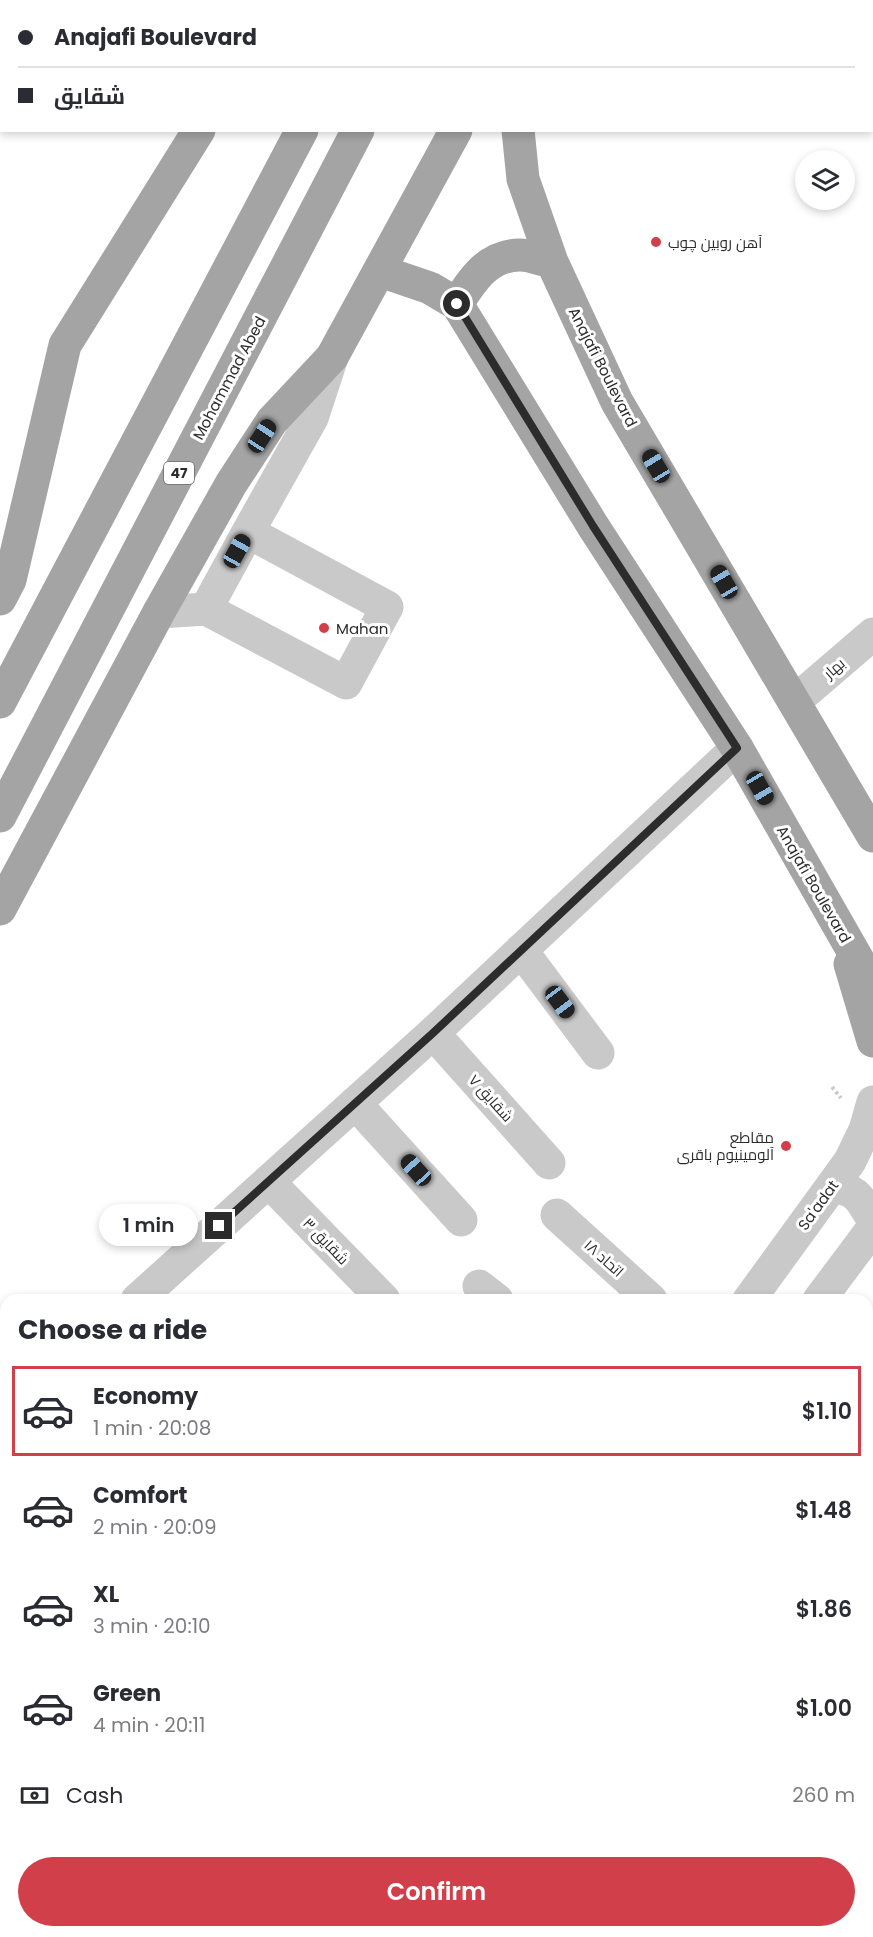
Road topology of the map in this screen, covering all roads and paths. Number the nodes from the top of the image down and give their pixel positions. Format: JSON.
{"nodes":[{"id":1,"x":199,"y":132,"type":"edge"},
{"id":2,"x":301,"y":132,"type":"edge"},
{"id":3,"x":357,"y":132,"type":"edge"},
{"id":4,"x":455,"y":132,"type":"edge"},
{"id":5,"x":518,"y":132,"type":"edge"},
{"id":6,"x":552,"y":262,"type":"junction"},
{"id":7,"x":380,"y":271,"type":"junction"},
{"id":8,"x":457,"y":304,"type":"junction"},
{"id":9,"x":332,"y":357,"type":"junction"},
{"id":10,"x":248,"y":532,"type":"junction"},
{"id":11,"x":0,"y":599,"type":"edge"},
{"id":12,"x":206,"y":609,"type":"junction"},
{"id":13,"x":159,"y":612,"type":"junction"},
{"id":14,"x":873,"y":634,"type":"edge"},
{"id":15,"x":0,"y":702,"type":"edge"},
{"id":16,"x":795,"y":702,"type":"junction"},
{"id":17,"x":737,"y":748,"type":"junction"},
{"id":18,"x":0,"y":816,"type":"edge"},
{"id":19,"x":873,"y":836,"type":"edge"},
{"id":20,"x":0,"y":909,"type":"edge"},
{"id":21,"x":840,"y":930,"type":"junction"},
{"id":22,"x":520,"y":950,"type":"junction"},
{"id":23,"x":873,"y":986,"type":"edge"},
{"id":24,"x":433,"y":1033,"type":"junction"},
{"id":25,"x":873,"y":1041,"type":"edge"},
{"id":26,"x":598,"y":1053,"type":"dead end"},
{"id":27,"x":873,"y":1102,"type":"edge"},
{"id":28,"x":355,"y":1103,"type":"junction"},
{"id":29,"x":549,"y":1162,"type":"dead end"},
{"id":30,"x":268,"y":1182,"type":"junction"},
{"id":31,"x":831,"y":1187,"type":"junction"},
{"id":32,"x":557,"y":1215,"type":"dead end"},
{"id":33,"x":461,"y":1220,"type":"dead end"},
{"id":34,"x":873,"y":1220,"type":"edge"},
{"id":35,"x":873,"y":1228,"type":"edge"},
{"id":36,"x":144,"y":1294,"type":"edge"},
{"id":37,"x":378,"y":1294,"type":"edge"},
{"id":38,"x":644,"y":1294,"type":"edge"},
{"id":39,"x":753,"y":1294,"type":"edge"},
{"id":40,"x":824,"y":1294,"type":"edge"}],
"edges":[{"from":1,"to":11,"type":"main road"},
{"from":2,"to":15,"type":"main road"},
{"from":3,"to":18,"type":"main road","name":"Mohammad Abed","number":"47"},
{"from":4,"to":7,"type":"main road"},
{"from":5,"to":6,"type":"main road","name":"Anajafi Boulevard"},
{"from":6,"to":8,"type":"main road"},
{"from":6,"to":16,"type":"main road","name":"Anajafi Boulevard"},
{"from":7,"to":8,"type":"main road","name":"Anajafi Boulevard"},
{"from":7,"to":9,"type":"main road"},
{"from":8,"to":17,"type":"main road","name":"Anajafi Boulevard"},
{"from":9,"to":10,"type":"street"},
{"from":9,"to":13,"type":"main road"},
{"from":10,"to":12,"type":"street"},
{"from":10,"to":12,"type":"street"},
{"from":12,"to":13,"type":"street"},
{"from":13,"to":20,"type":"main road"},
{"from":14,"to":16,"type":"street","name":"بهار"},
{"from":16,"to":19,"type":"main road","name":"Anajafi Boulevard"},
{"from":17,"to":21,"type":"main road","name":"Anajafi Boulevard"},
{"from":17,"to":22,"type":"street"},
{"from":21,"to":23,"type":"main road","name":"Anajafi Boulevard"},
{"from":21,"to":25,"type":"main road"},
{"from":22,"to":24,"type":"street"},
{"from":22,"to":26,"type":"street"},
{"from":24,"to":28,"type":"street"},
{"from":24,"to":29,"type":"street","name":"شقایق ۷"},
{"from":27,"to":31,"type":"street","name":"Sa'adat"},
{"from":28,"to":30,"type":"street"},
{"from":28,"to":33,"type":"street"},
{"from":30,"to":36,"type":"street"},
{"from":30,"to":37,"type":"street","name":"شقایق ۳"},
{"from":31,"to":34,"type":"street"},
{"from":31,"to":39,"type":"street","name":"Sa'adat"},
{"from":32,"to":38,"type":"street","name":"اتحاد ۱۸"},
{"from":35,"to":40,"type":"street"}]}
